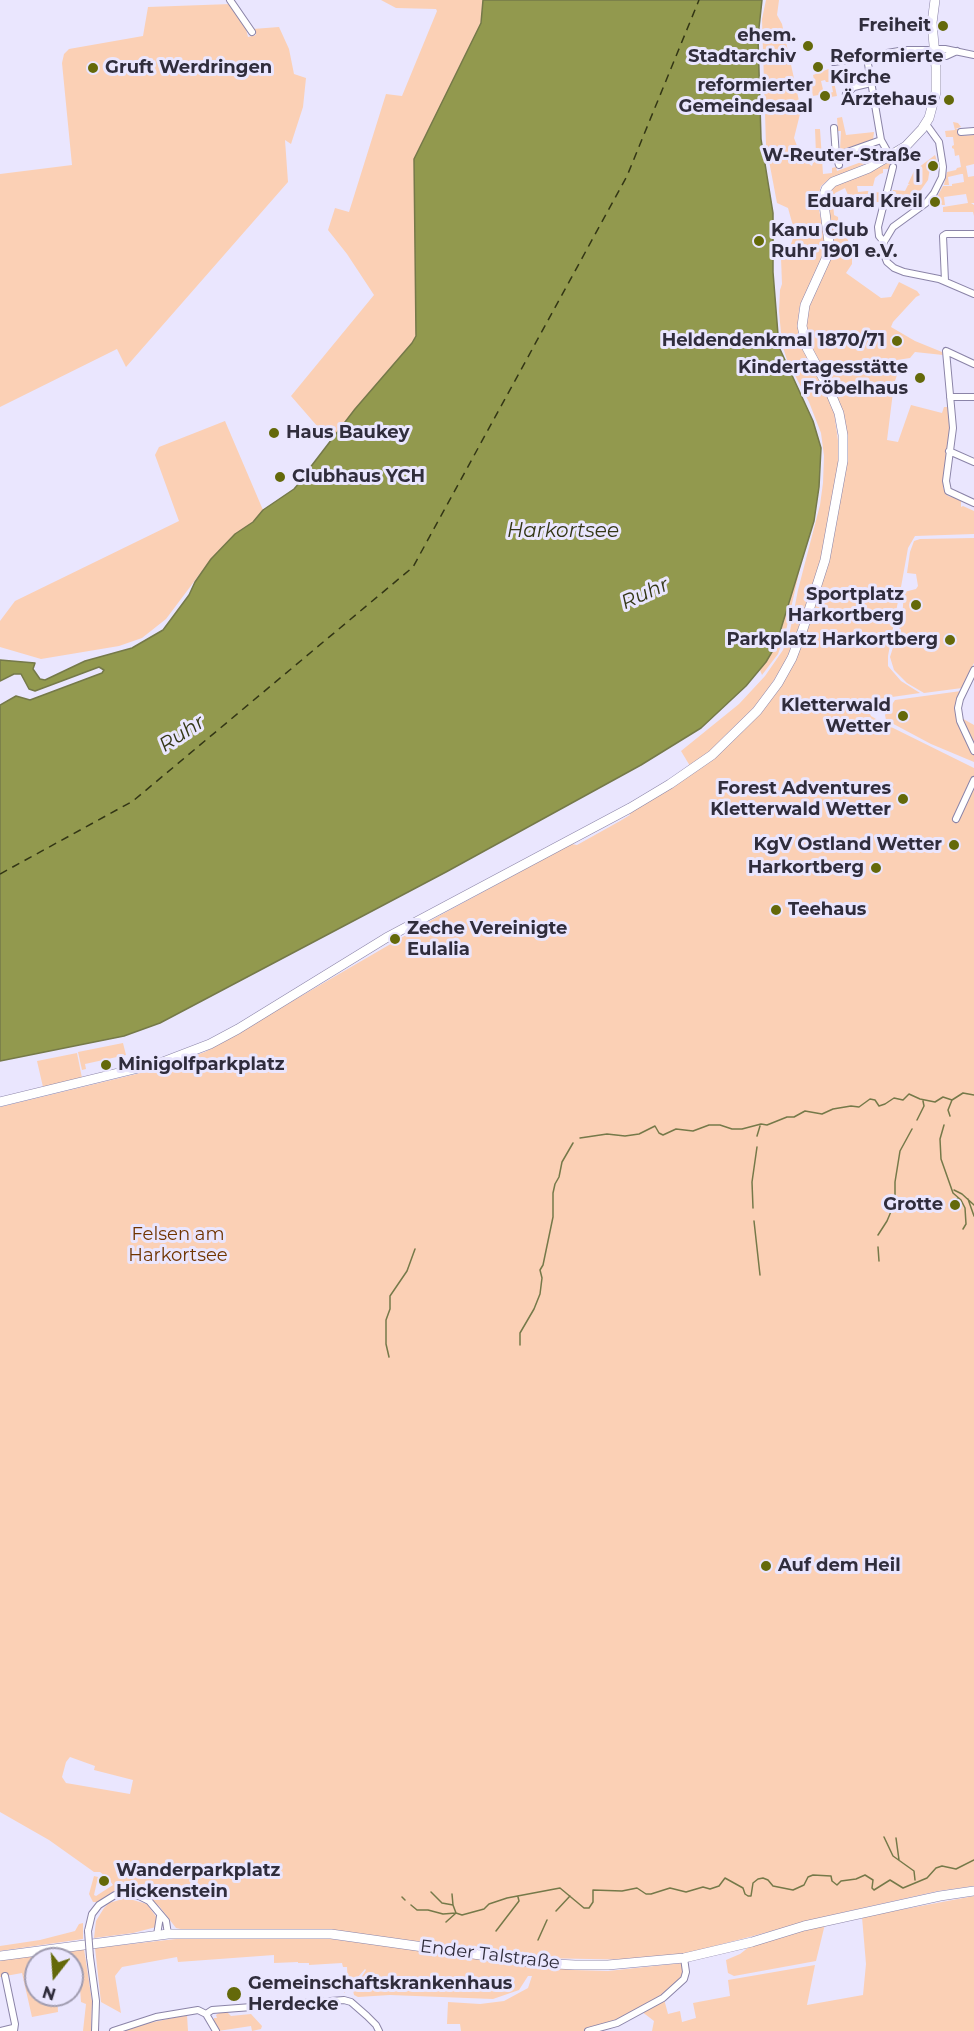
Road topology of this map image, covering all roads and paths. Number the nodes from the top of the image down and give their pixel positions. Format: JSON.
{"nodes":[{"id":1,"x":230,"y":0,"type":"edge"},
{"id":2,"x":934,"y":0,"type":"edge"},
{"id":3,"x":252,"y":32,"type":"dead end"},
{"id":4,"x":934,"y":51,"type":"junction"},
{"id":5,"x":974,"y":55,"type":"edge"},
{"id":6,"x":867,"y":58,"type":"junction"},
{"id":7,"x":834,"y":62,"type":"dead end"},
{"id":8,"x":871,"y":83,"type":"junction"},
{"id":9,"x":846,"y":94,"type":"dead end"},
{"id":10,"x":926,"y":124,"type":"junction"},
{"id":11,"x":834,"y":128,"type":"dead end"},
{"id":12,"x":974,"y":130,"type":"edge"},
{"id":13,"x":961,"y":132,"type":"dead end"},
{"id":14,"x":880,"y":140,"type":"junction"},
{"id":15,"x":836,"y":156,"type":"junction"},
{"id":16,"x":890,"y":156,"type":"junction"},
{"id":17,"x":839,"y":165,"type":"dead end"},
{"id":18,"x":893,"y":166,"type":"dead end"},
{"id":19,"x":974,"y":234,"type":"edge"},
{"id":20,"x":884,"y":242,"type":"junction"},
{"id":21,"x":945,"y":281,"type":"junction"},
{"id":22,"x":974,"y":294,"type":"edge"},
{"id":23,"x":974,"y":364,"type":"edge"},
{"id":24,"x":950,"y":397,"type":"junction"},
{"id":25,"x":974,"y":398,"type":"edge"},
{"id":26,"x":949,"y":451,"type":"junction"},
{"id":27,"x":974,"y":462,"type":"edge"},
{"id":28,"x":974,"y":502,"type":"edge"},
{"id":29,"x":974,"y":670,"type":"edge"},
{"id":30,"x":974,"y":751,"type":"edge"},
{"id":31,"x":974,"y":780,"type":"edge"},
{"id":32,"x":957,"y":819,"type":"dead end"},
{"id":33,"x":0,"y":1102,"type":"edge"},
{"id":34,"x":974,"y":1891,"type":"edge"},
{"id":35,"x":160,"y":1915,"type":"junction"},
{"id":36,"x":168,"y":1934,"type":"junction"},
{"id":37,"x":157,"y":1935,"type":"junction"},
{"id":38,"x":0,"y":1956,"type":"edge"},
{"id":39,"x":684,"y":1958,"type":"junction"},
{"id":40,"x":5,"y":1976,"type":"dead end"},
{"id":41,"x":206,"y":2014,"type":"junction"},
{"id":42,"x":14,"y":2029,"type":"edge"},
{"id":43,"x":0,"y":2031,"type":"edge"},
{"id":44,"x":95,"y":2031,"type":"edge"},
{"id":45,"x":113,"y":2031,"type":"edge"},
{"id":46,"x":216,"y":2031,"type":"edge"},
{"id":47,"x":379,"y":2031,"type":"edge"},
{"id":48,"x":588,"y":2031,"type":"edge"}],
"edges":[{"from":1,"to":3,"type":"street"},
{"from":2,"to":4,"type":"main road"},
{"from":4,"to":5,"type":"street"},
{"from":4,"to":6,"type":"street"},
{"from":4,"to":10,"type":"main road"},
{"from":6,"to":7,"type":"street"},
{"from":6,"to":8,"type":"street"},
{"from":8,"to":9,"type":"street"},
{"from":8,"to":14,"type":"street"},
{"from":10,"to":16,"type":"main road"},
{"from":10,"to":20,"type":"street"},
{"from":11,"to":15,"type":"street"},
{"from":12,"to":13,"type":"street"},
{"from":14,"to":15,"type":"street"},
{"from":14,"to":16,"type":"street"},
{"from":15,"to":17,"type":"street"},
{"from":16,"to":33,"type":"main road"},
{"from":18,"to":20,"type":"street"},
{"from":19,"to":21,"type":"street"},
{"from":20,"to":21,"type":"street"},
{"from":21,"to":22,"type":"street"},
{"from":23,"to":24,"type":"street"},
{"from":24,"to":25,"type":"street"},
{"from":24,"to":26,"type":"street"},
{"from":26,"to":27,"type":"street"},
{"from":26,"to":28,"type":"street"},
{"from":29,"to":30,"type":"street"},
{"from":31,"to":32,"type":"street"},
{"from":34,"to":39,"type":"main road","name":"Ender Talstraße"},
{"from":35,"to":36,"type":"street"},
{"from":35,"to":37,"type":"street"},
{"from":35,"to":44,"type":"street","bridge":true},
{"from":36,"to":37,"type":"main road","name":"Ender Talstraße"},
{"from":36,"to":39,"type":"main road","name":"Ender Talstraße"},
{"from":37,"to":38,"type":"main road","name":"Ender Talstraße"},
{"from":39,"to":48,"type":"street"},
{"from":40,"to":42,"type":"street"},
{"from":41,"to":45,"type":"street"},
{"from":41,"to":46,"type":"street"},
{"from":41,"to":47,"type":"street"},
{"from":42,"to":43,"type":"street"}]}
